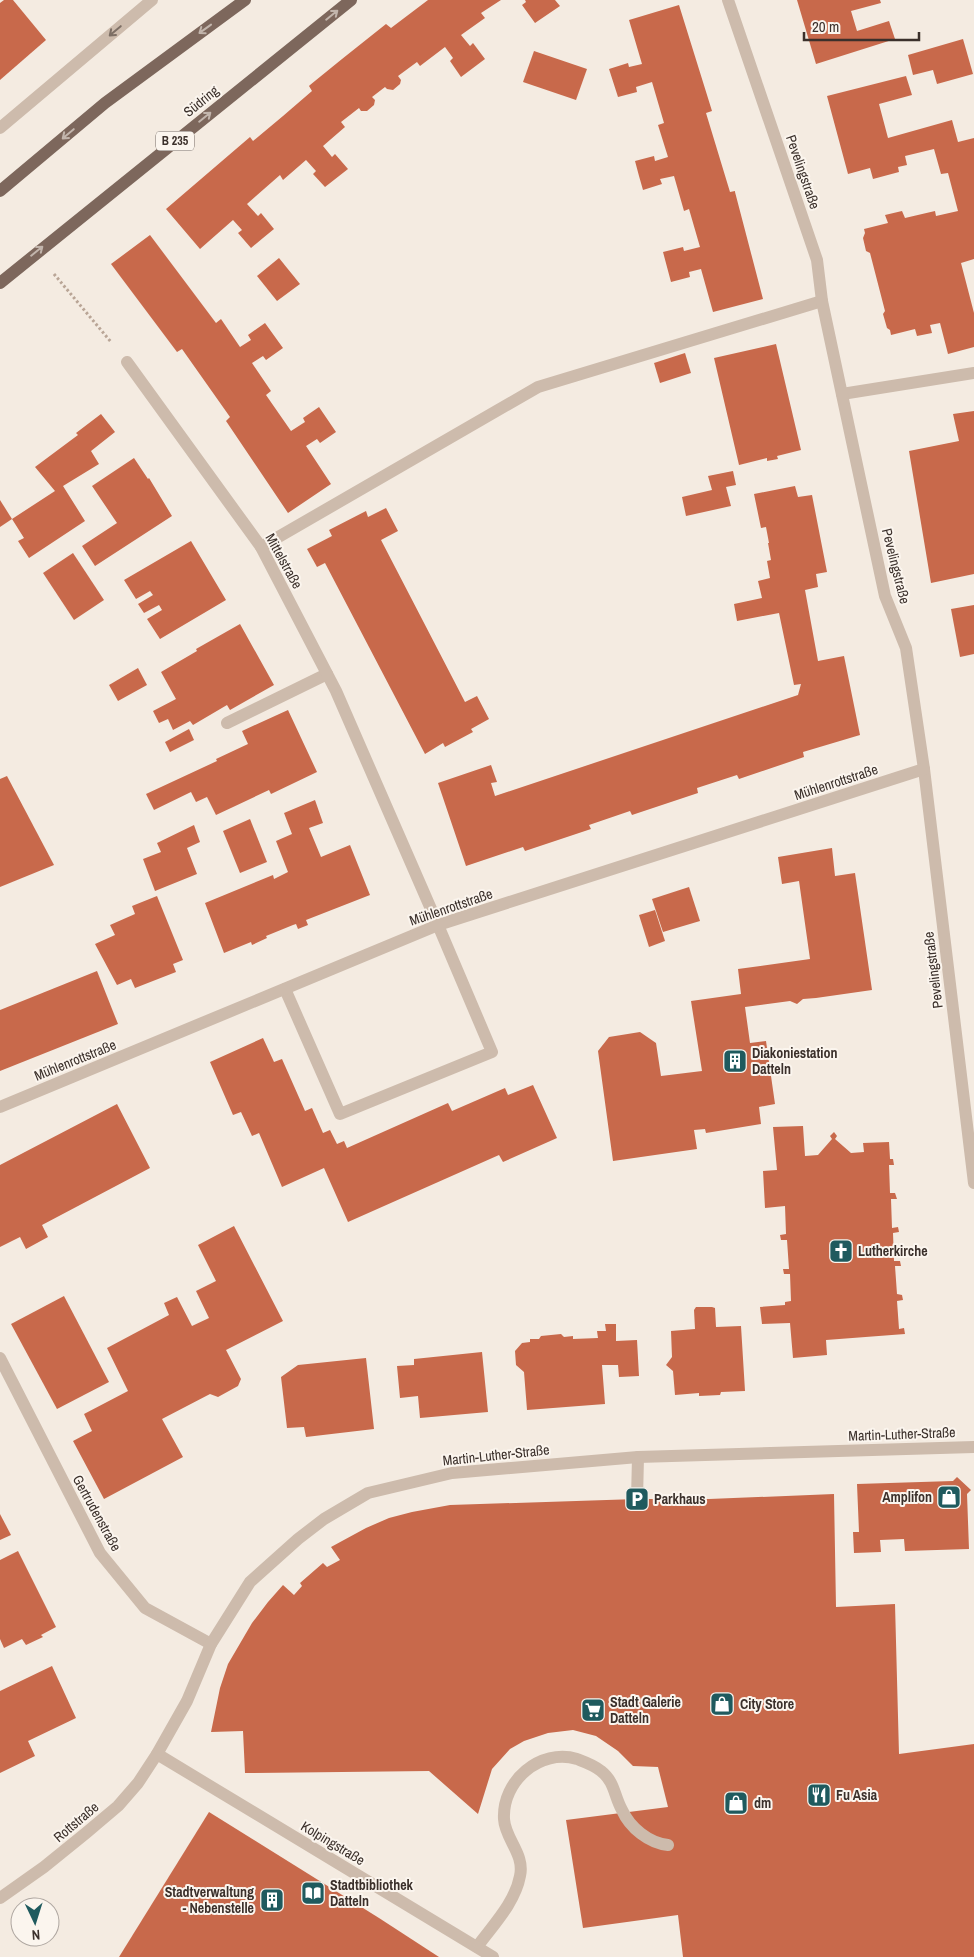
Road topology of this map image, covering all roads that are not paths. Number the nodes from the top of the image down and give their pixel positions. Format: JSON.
{"nodes":[{"id":1,"x":152,"y":0,"type":"edge"},
{"id":2,"x":245,"y":0,"type":"edge"},
{"id":3,"x":351,"y":0,"type":"edge"},
{"id":4,"x":728,"y":0,"type":"edge"},
{"id":5,"x":0,"y":128,"type":"edge"},
{"id":6,"x":0,"y":191,"type":"edge"},
{"id":7,"x":0,"y":282,"type":"edge"},
{"id":8,"x":822,"y":301,"type":"junction"},
{"id":9,"x":127,"y":362,"type":"road end"},
{"id":10,"x":974,"y":373,"type":"edge"},
{"id":11,"x":842,"y":394,"type":"junction"},
{"id":12,"x":261,"y":547,"type":"junction"},
{"id":13,"x":327,"y":674,"type":"junction"},
{"id":14,"x":227,"y":723,"type":"dead end"},
{"id":15,"x":924,"y":769,"type":"junction"},
{"id":16,"x":438,"y":925,"type":"junction"},
{"id":17,"x":285,"y":989,"type":"junction"},
{"id":18,"x":0,"y":1107,"type":"edge"},
{"id":19,"x":974,"y":1183,"type":"edge"},
{"id":20,"x":0,"y":1358,"type":"edge"},
{"id":21,"x":974,"y":1447,"type":"edge"},
{"id":22,"x":638,"y":1457,"type":"junction"},
{"id":23,"x":637,"y":1499,"type":"dead end"},
{"id":24,"x":211,"y":1644,"type":"junction"},
{"id":25,"x":157,"y":1754,"type":"junction"},
{"id":26,"x":668,"y":1845,"type":"dead end"},
{"id":27,"x":0,"y":1898,"type":"edge"},
{"id":28,"x":477,"y":1947,"type":"junction"},
{"id":29,"x":493,"y":1957,"type":"edge"}],
"edges":[{"from":1,"to":5,"type":"street","one_way":true},
{"from":2,"to":6,"type":"main road","one_way":true},
{"from":7,"to":3,"type":"main road","name":"Südring","number":"B 235","one_way":true},
{"from":4,"to":8,"type":"street","name":"Pevelingstraße"},
{"from":8,"to":11,"type":"street","name":"Pevelingstraße"},
{"from":8,"to":12,"type":"street"},
{"from":9,"to":12,"type":"street","name":"Mittelstraße"},
{"from":10,"to":11,"type":"street"},
{"from":11,"to":15,"type":"street","name":"Pevelingstraße"},
{"from":12,"to":13,"type":"street","name":"Mittelstraße"},
{"from":13,"to":14,"type":"street"},
{"from":13,"to":16,"type":"street","name":"Mittelstraße"},
{"from":15,"to":16,"type":"street","name":"Mühlenrottstraße"},
{"from":15,"to":19,"type":"street","name":"Pevelingstraße"},
{"from":16,"to":17,"type":"street","name":"Mühlenrottstraße"},
{"from":16,"to":17,"type":"street","name":"Mittelstraße"},
{"from":17,"to":18,"type":"street","name":"Mühlenrottstraße"},
{"from":20,"to":24,"type":"street","name":"Gertrudenstraße"},
{"from":21,"to":22,"type":"street","name":"Martin-Luther-Straße"},
{"from":22,"to":23,"type":"street"},
{"from":22,"to":24,"type":"street","name":"Martin-Luther-Straße"},
{"from":24,"to":25,"type":"street","name":"Martin-Luther-Straße"},
{"from":25,"to":27,"type":"street","name":"Rottstraße"},
{"from":25,"to":28,"type":"street","name":"Kolpingstraße"},
{"from":26,"to":28,"type":"street"},
{"from":28,"to":29,"type":"street","name":"Kolpingstraße"}]}
